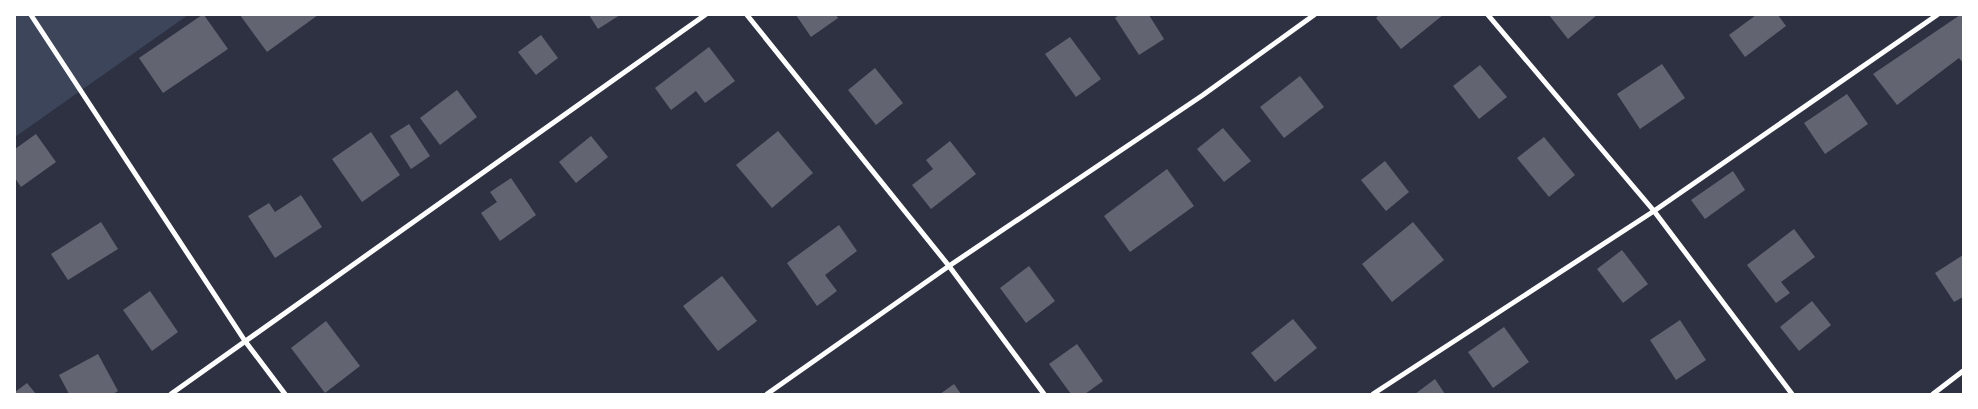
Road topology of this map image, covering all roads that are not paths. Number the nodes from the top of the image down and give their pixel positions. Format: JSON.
{"nodes":[{"id":1,"x":31,"y":15,"type":"edge"},
{"id":2,"x":705,"y":15,"type":"edge"},
{"id":3,"x":747,"y":15,"type":"edge"},
{"id":4,"x":1314,"y":15,"type":"edge"},
{"id":5,"x":1488,"y":15,"type":"edge"},
{"id":6,"x":1937,"y":15,"type":"edge"},
{"id":7,"x":1654,"y":211,"type":"junction"},
{"id":8,"x":949,"y":266,"type":"junction"},
{"id":9,"x":245,"y":341,"type":"junction"},
{"id":10,"x":1963,"y":371,"type":"edge"},
{"id":11,"x":171,"y":394,"type":"edge"},
{"id":12,"x":285,"y":394,"type":"edge"},
{"id":13,"x":767,"y":394,"type":"edge"},
{"id":14,"x":1044,"y":394,"type":"edge"},
{"id":15,"x":1373,"y":394,"type":"edge"},
{"id":16,"x":1792,"y":394,"type":"edge"},
{"id":17,"x":1932,"y":394,"type":"edge"}],
"edges":[{"from":1,"to":9,"type":"street"},
{"from":2,"to":9,"type":"street"},
{"from":3,"to":8,"type":"street"},
{"from":4,"to":8,"type":"street"},
{"from":5,"to":7,"type":"street"},
{"from":6,"to":7,"type":"street"},
{"from":7,"to":15,"type":"street"},
{"from":7,"to":16,"type":"street"},
{"from":8,"to":13,"type":"street"},
{"from":8,"to":14,"type":"street"},
{"from":9,"to":11,"type":"street"},
{"from":9,"to":12,"type":"street"},
{"from":10,"to":17,"type":"street"}]}
